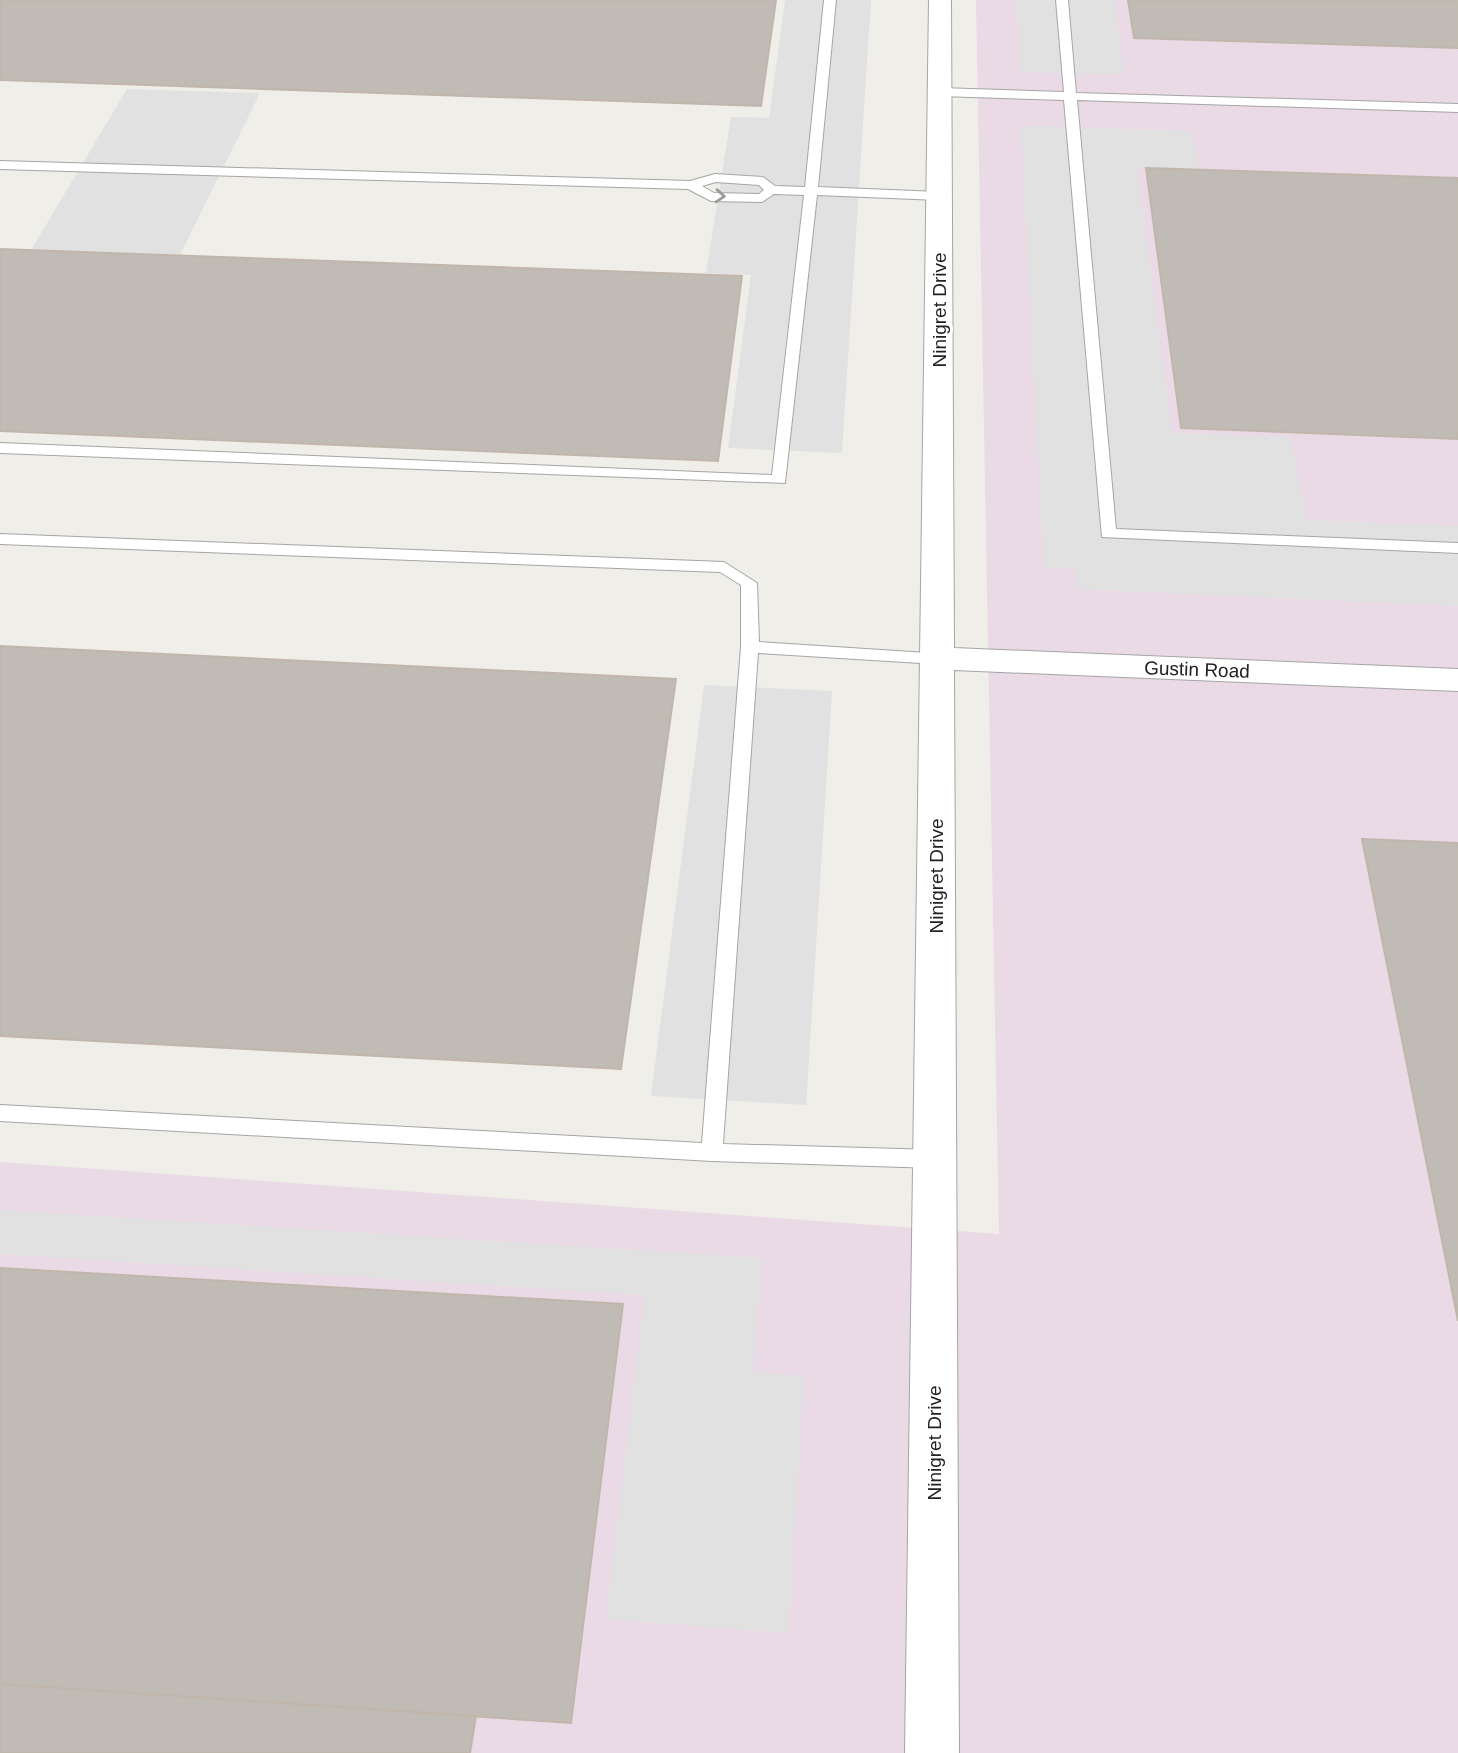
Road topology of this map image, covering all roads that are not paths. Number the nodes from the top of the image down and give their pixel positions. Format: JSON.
{"nodes":[{"id":1,"x":830,"y":0,"type":"edge"},
{"id":2,"x":940,"y":0,"type":"edge"},
{"id":3,"x":1062,"y":0,"type":"edge"},
{"id":4,"x":940,"y":92,"type":"junction"},
{"id":5,"x":1069,"y":96,"type":"junction"},
{"id":6,"x":1458,"y":108,"type":"edge"},
{"id":7,"x":0,"y":165,"type":"edge"},
{"id":8,"x":811,"y":191,"type":"junction"},
{"id":9,"x":939,"y":196,"type":"junction"},
{"id":10,"x":0,"y":447,"type":"edge"},
{"id":11,"x":0,"y":539,"type":"edge"},
{"id":12,"x":1458,"y":548,"type":"edge"},
{"id":13,"x":750,"y":647,"type":"junction"},
{"id":14,"x":937,"y":658,"type":"junction"},
{"id":15,"x":1458,"y":680,"type":"edge"},
{"id":16,"x":0,"y":1113,"type":"edge"},
{"id":17,"x":712,"y":1152,"type":"junction"},
{"id":18,"x":935,"y":1159,"type":"junction"},
{"id":19,"x":932,"y":1753,"type":"edge"}],
"edges":[{"from":1,"to":8,"type":"lane"},
{"from":2,"to":4,"type":"street","name":"Ninigret Drive"},
{"from":3,"to":5,"type":"lane"},
{"from":4,"to":5,"type":"lane"},
{"from":4,"to":9,"type":"street","name":"Ninigret Drive"},
{"from":5,"to":6,"type":"lane"},
{"from":5,"to":12,"type":"lane"},
{"from":7,"to":8,"type":"lane"},
{"from":8,"to":9,"type":"lane"},
{"from":8,"to":10,"type":"lane"},
{"from":9,"to":14,"type":"street","name":"Ninigret Drive"},
{"from":11,"to":13,"type":"lane"},
{"from":13,"to":14,"type":"lane"},
{"from":13,"to":17,"type":"lane"},
{"from":14,"to":15,"type":"street","name":"Gustin Road"},
{"from":14,"to":18,"type":"street","name":"Ninigret Drive"},
{"from":16,"to":17,"type":"lane"},
{"from":17,"to":18,"type":"lane"},
{"from":18,"to":19,"type":"street","name":"Ninigret Drive"}]}
